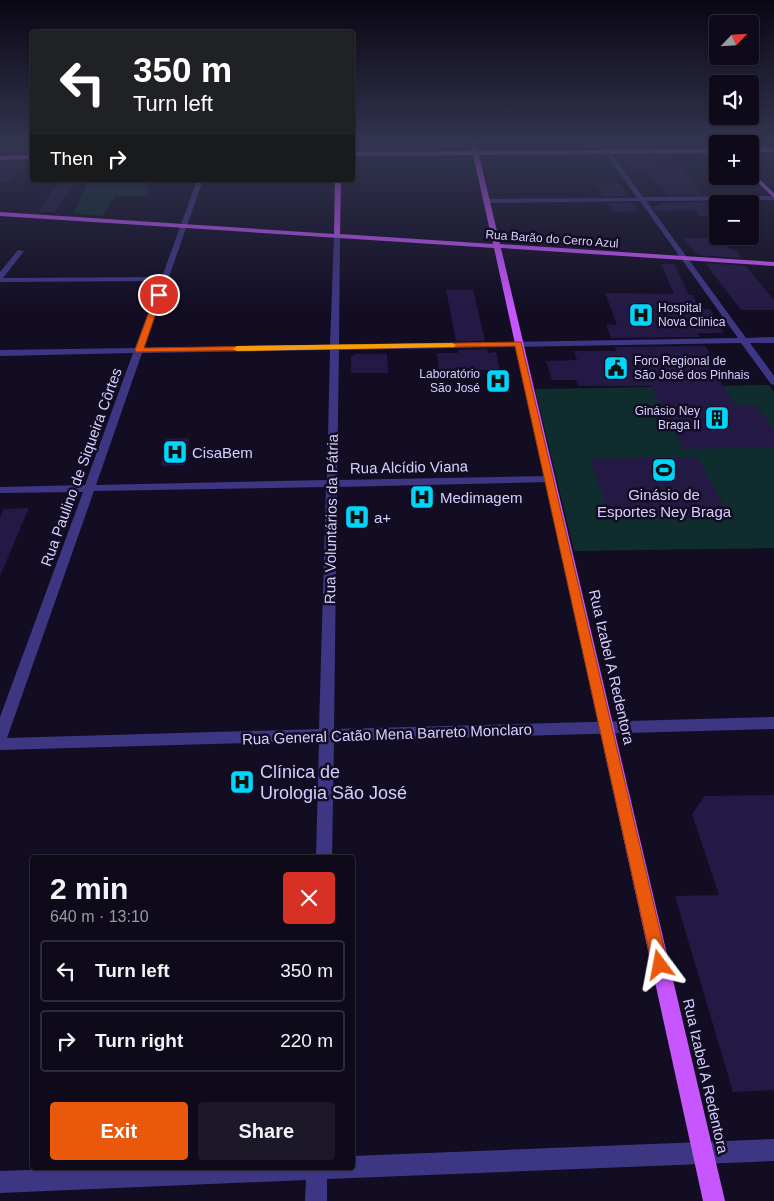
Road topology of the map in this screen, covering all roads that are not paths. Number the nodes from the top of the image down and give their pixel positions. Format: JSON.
{"nodes":[{"id":1,"x":194,"y":198,"type":"edge"},
{"id":2,"x":338,"y":198,"type":"edge"},
{"id":3,"x":485,"y":198,"type":"edge"},
{"id":4,"x":705,"y":198,"type":"edge"},
{"id":5,"x":642,"y":199,"type":"junction"},
{"id":6,"x":486,"y":201,"type":"junction"},
{"id":7,"x":0,"y":214,"type":"edge"},
{"id":8,"x":184,"y":226,"type":"junction"},
{"id":9,"x":337,"y":236,"type":"junction"},
{"id":10,"x":496,"y":246,"type":"junction"},
{"id":11,"x":20,"y":251,"type":"dead end"},
{"id":12,"x":685,"y":259,"type":"junction"},
{"id":13,"x":774,"y":264,"type":"edge"},
{"id":14,"x":164,"y":278,"type":"junction"},
{"id":15,"x":0,"y":279,"type":"edge"},
{"id":16,"x":744,"y":340,"type":"junction"},
{"id":17,"x":774,"y":340,"type":"edge"},
{"id":18,"x":518,"y":344,"type":"junction"},
{"id":19,"x":335,"y":347,"type":"junction"},
{"id":20,"x":139,"y":350,"type":"junction"},
{"id":21,"x":0,"y":353,"type":"edge"},
{"id":22,"x":774,"y":382,"type":"edge"},
{"id":23,"x":549,"y":479,"type":"junction"},
{"id":24,"x":332,"y":484,"type":"junction"},
{"id":25,"x":89,"y":488,"type":"junction"},
{"id":26,"x":0,"y":490,"type":"edge"},
{"id":27,"x":774,"y":723,"type":"edge"},
{"id":28,"x":606,"y":728,"type":"junction"},
{"id":29,"x":327,"y":735,"type":"junction"},
{"id":30,"x":0,"y":737,"type":"edge"},
{"id":31,"x":0,"y":744,"type":"edge"},
{"id":32,"x":324,"y":855,"type":"edge"},
{"id":33,"x":774,"y":1150,"type":"edge"},
{"id":34,"x":703,"y":1153,"type":"junction"},
{"id":35,"x":355,"y":1167,"type":"edge"},
{"id":36,"x":272,"y":1170,"type":"edge"},
{"id":37,"x":317,"y":1170,"type":"edge"},
{"id":38,"x":0,"y":1182,"type":"edge"},
{"id":39,"x":316,"y":1201,"type":"edge"},
{"id":40,"x":714,"y":1201,"type":"edge"}],
"edges":[{"from":1,"to":8,"type":"street","name":"Rua Paulino de Siqueira Côrtes"},
{"from":2,"to":9,"type":"main road","name":"Rua Voluntários da Pátria"},
{"from":3,"to":6,"type":"main road","name":"Rua Izabel A Redentora"},
{"from":4,"to":5,"type":"street"},
{"from":5,"to":6,"type":"street"},
{"from":5,"to":12,"type":"street"},
{"from":6,"to":10,"type":"main road","name":"Rua Izabel A Redentora"},
{"from":7,"to":8,"type":"main road","name":"Rua Barão do Cerro Azul"},
{"from":8,"to":9,"type":"main road","name":"Rua Barão do Cerro Azul"},
{"from":8,"to":14,"type":"street","name":"Rua Paulino de Siqueira Côrtes"},
{"from":9,"to":10,"type":"main road","name":"Rua Barão do Cerro Azul"},
{"from":9,"to":19,"type":"street","name":"Rua Voluntários da Pátria"},
{"from":10,"to":12,"type":"main road","name":"Rua Barão do Cerro Azul"},
{"from":10,"to":18,"type":"main road","name":"Rua Izabel A Redentora"},
{"from":11,"to":15,"type":"street"},
{"from":12,"to":13,"type":"main road","name":"Rua Barão do Cerro Azul"},
{"from":12,"to":16,"type":"street"},
{"from":14,"to":15,"type":"street"},
{"from":14,"to":20,"type":"street","name":"Rua Paulino de Siqueira Côrtes"},
{"from":16,"to":17,"type":"street"},
{"from":16,"to":18,"type":"street"},
{"from":16,"to":22,"type":"street"},
{"from":18,"to":19,"type":"street"},
{"from":18,"to":23,"type":"main road","name":"Rua Izabel A Redentora"},
{"from":19,"to":20,"type":"street"},
{"from":19,"to":24,"type":"street","name":"Rua Voluntários da Pátria"},
{"from":20,"to":21,"type":"street"},
{"from":20,"to":25,"type":"street","name":"Rua Paulino de Siqueira Côrtes"},
{"from":23,"to":24,"type":"street","name":"Rua Alcídio Viana"},
{"from":23,"to":28,"type":"main road","name":"Rua Izabel A Redentora"},
{"from":24,"to":25,"type":"street","name":"Rua Alcídio Viana"},
{"from":24,"to":29,"type":"street","name":"Rua Voluntários da Pátria"},
{"from":25,"to":26,"type":"street","name":"Rua Alcídio Viana"},
{"from":25,"to":30,"type":"street","name":"Rua Paulino de Siqueira Côrtes"},
{"from":27,"to":28,"type":"street","name":"Rua General Catão Mena Barreto Monclaro"},
{"from":28,"to":29,"type":"street","name":"Rua General Catão Mena Barreto Monclaro"},
{"from":28,"to":34,"type":"main road","name":"Rua Izabel A Redentora"},
{"from":29,"to":31,"type":"street","name":"Rua General Catão Mena Barreto Monclaro"},
{"from":29,"to":32,"type":"street","name":"Rua Voluntários da Pátria"},
{"from":33,"to":34,"type":"street"},
{"from":34,"to":35,"type":"street"},
{"from":34,"to":40,"type":"main road","name":"Rua Izabel A Redentora"},
{"from":36,"to":38,"type":"street"},
{"from":37,"to":39,"type":"street"}]}
